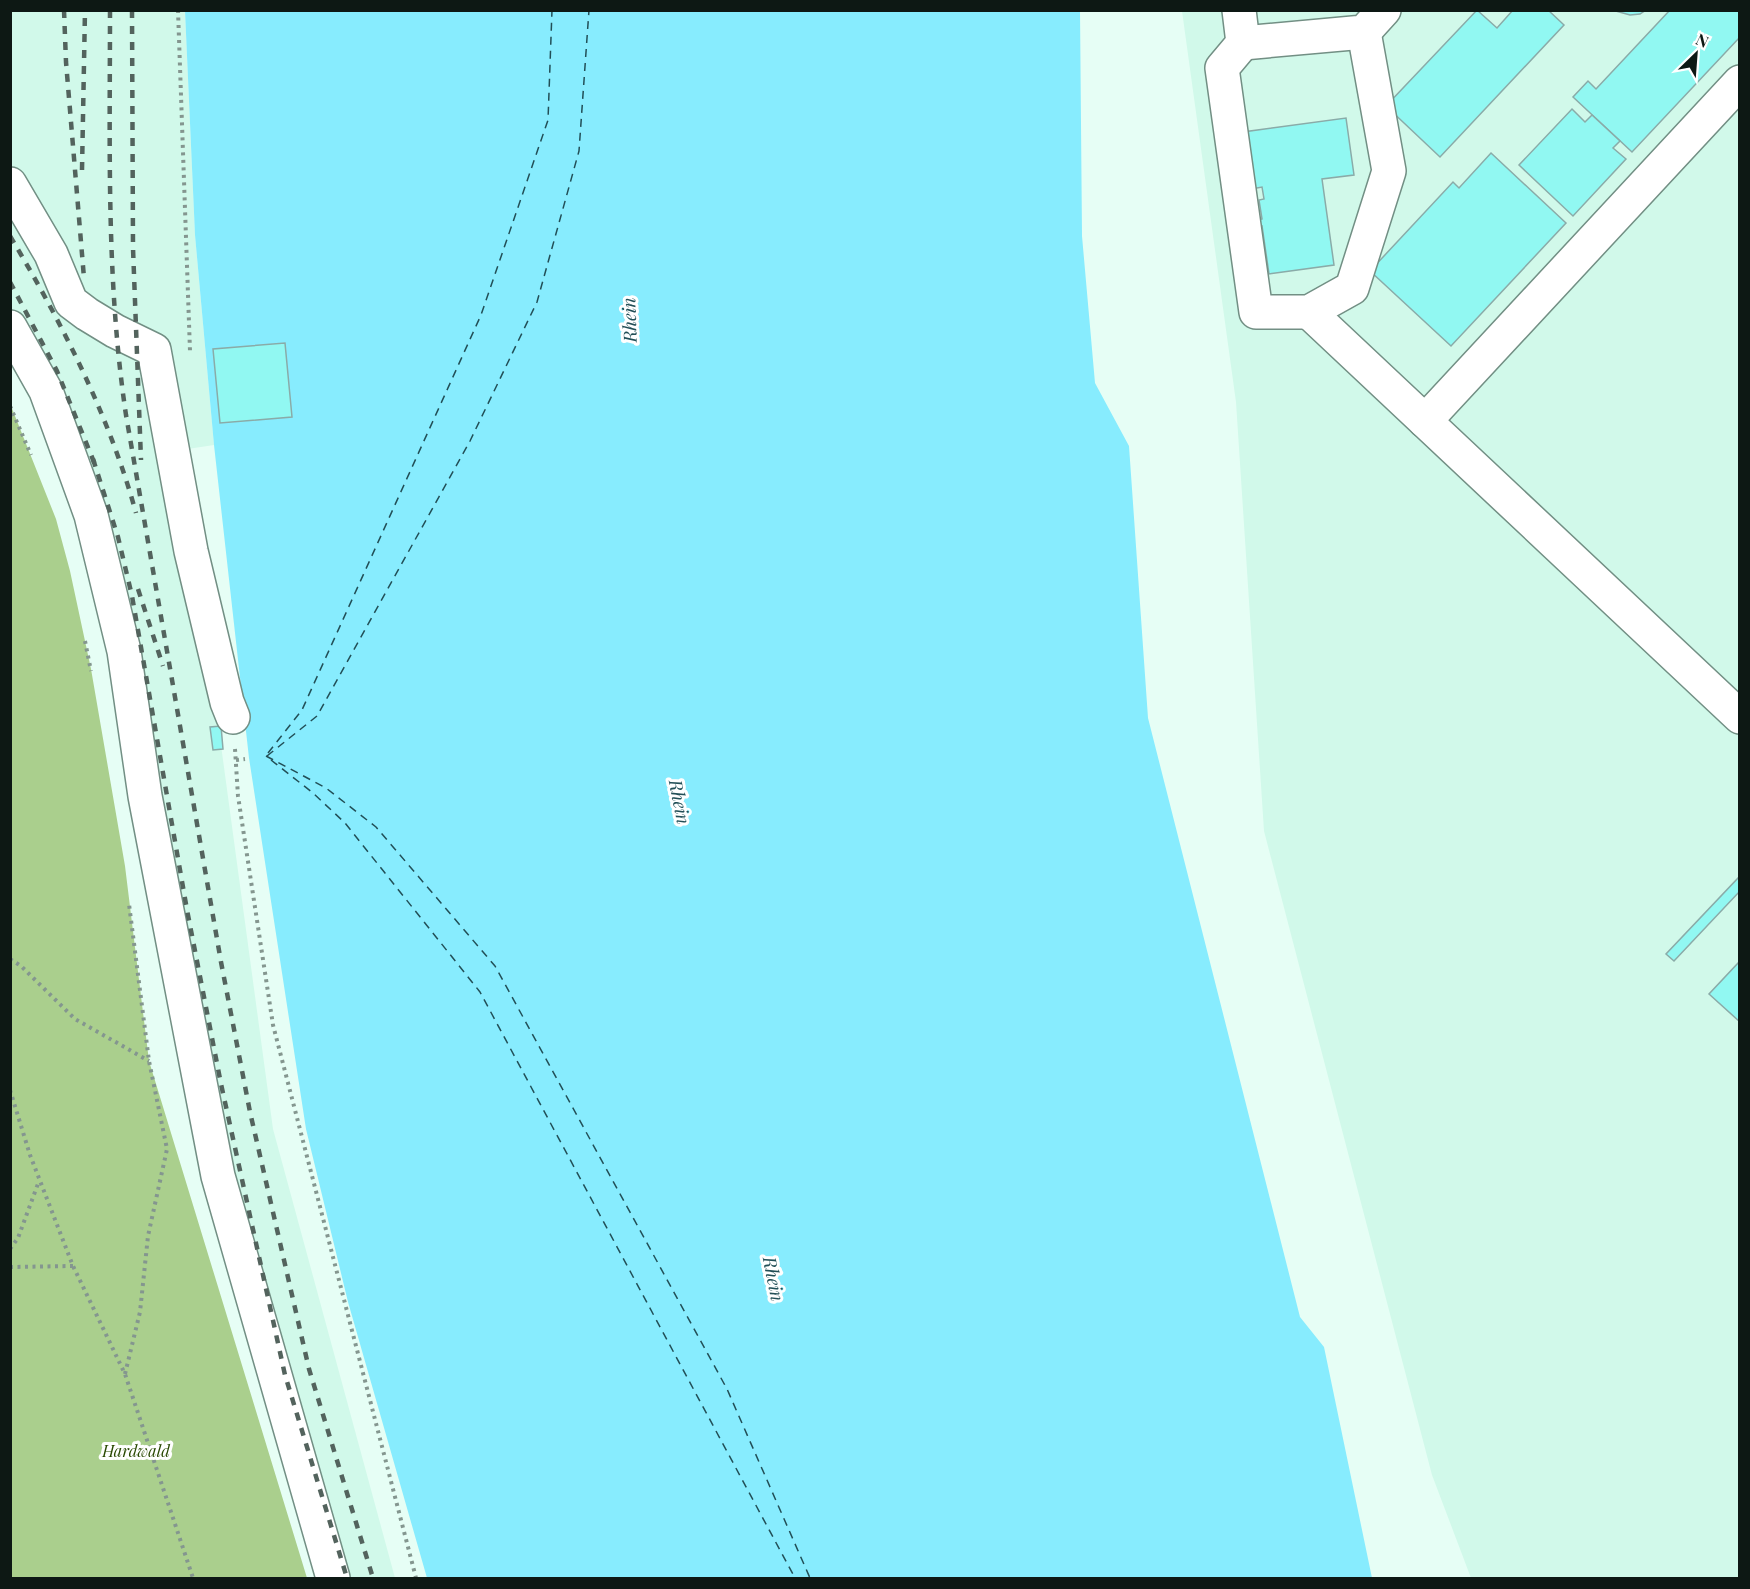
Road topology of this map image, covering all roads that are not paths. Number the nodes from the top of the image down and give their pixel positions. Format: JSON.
{"nodes":[{"id":1,"x":1239,"y":10,"type":"edge"},
{"id":2,"x":1374,"y":21,"type":"edge"},
{"id":3,"x":1243,"y":43,"type":"junction"},
{"id":4,"x":1740,"y":82,"type":"edge"},
{"id":5,"x":15,"y":207,"type":"edge"},
{"id":6,"x":1309,"y":312,"type":"junction"},
{"id":7,"x":10,"y":327,"type":"edge"},
{"id":8,"x":1425,"y":421,"type":"junction"},
{"id":9,"x":233,"y":717,"type":"road end"},
{"id":10,"x":1740,"y":717,"type":"edge"},
{"id":11,"x":333,"y":1578,"type":"edge"}],
"edges":[{"from":1,"to":3,"type":"lane"},
{"from":2,"to":3,"type":"lane"},
{"from":2,"to":6,"type":"lane"},
{"from":3,"to":6,"type":"lane"},
{"from":4,"to":8,"type":"lane"},
{"from":5,"to":9,"type":"lane"},
{"from":6,"to":8,"type":"lane"},
{"from":7,"to":11,"type":"lane"},
{"from":8,"to":10,"type":"lane"}]}
